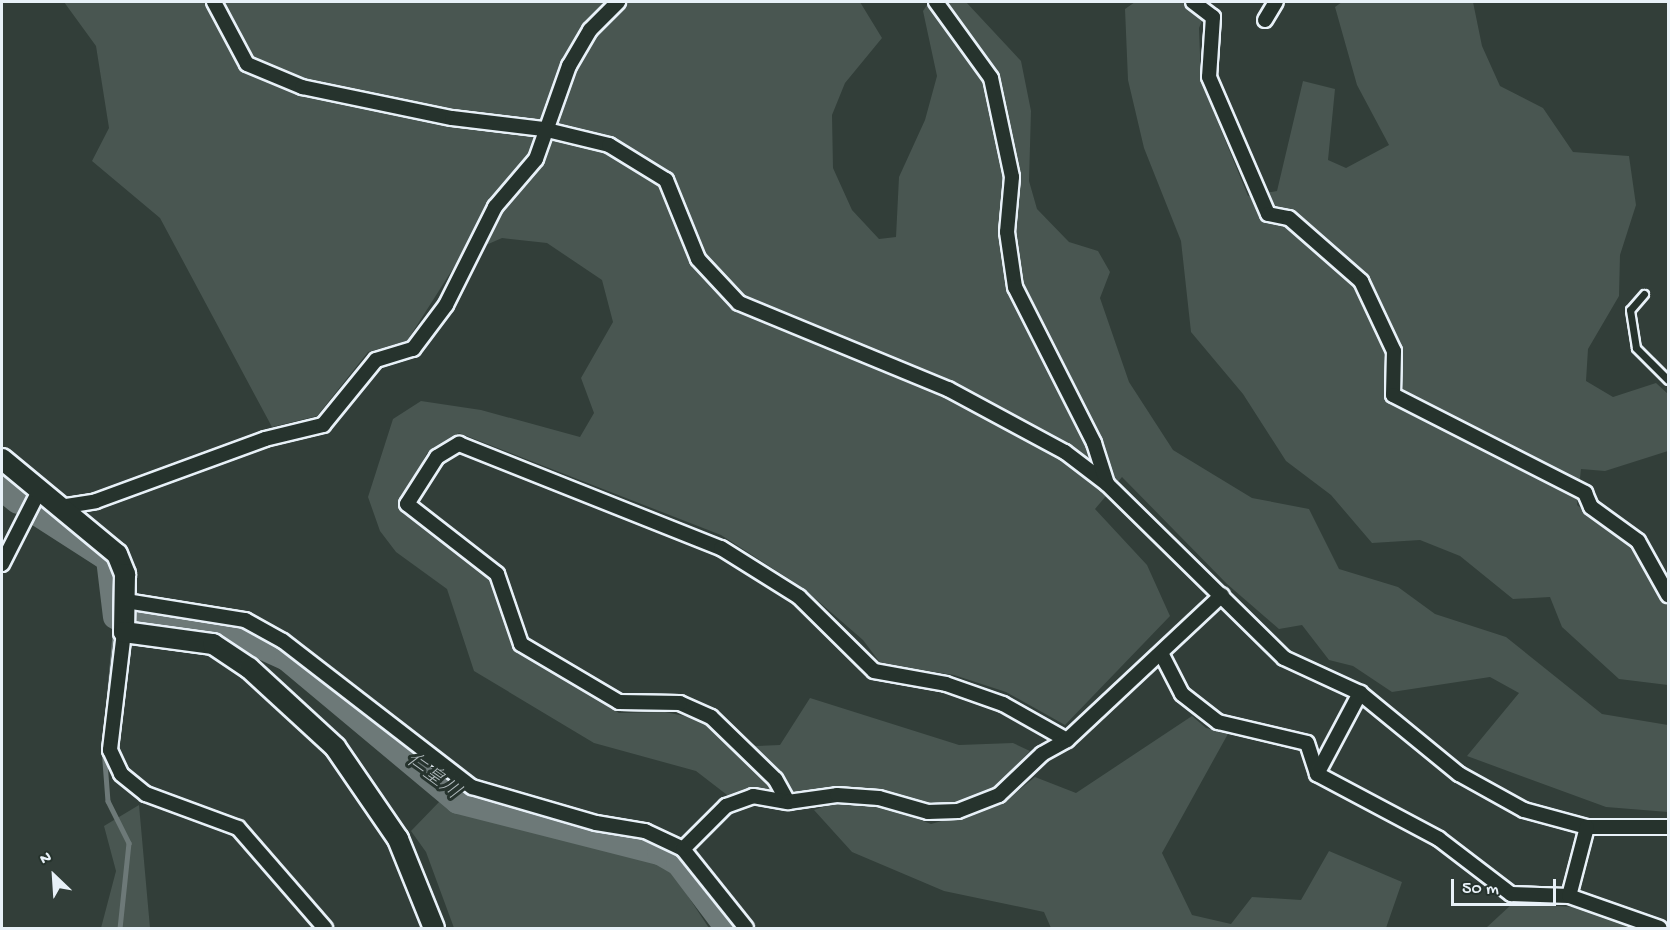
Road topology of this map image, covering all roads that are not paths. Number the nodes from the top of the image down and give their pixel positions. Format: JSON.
{"nodes":[{"id":1,"x":214,"y":2,"type":"edge"},
{"id":2,"x":618,"y":2,"type":"edge"},
{"id":3,"x":936,"y":2,"type":"edge"},
{"id":4,"x":1193,"y":2,"type":"edge"},
{"id":5,"x":1276,"y":2,"type":"edge"},
{"id":6,"x":1265,"y":20,"type":"dead end"},
{"id":7,"x":543,"y":129,"type":"junction"},
{"id":8,"x":1644,"y":294,"type":"dead end"},
{"id":9,"x":1668,"y":380,"type":"edge"},
{"id":10,"x":2,"y":459,"type":"edge"},
{"id":11,"x":1107,"y":484,"type":"junction"},
{"id":12,"x":39,"y":491,"type":"junction"},
{"id":13,"x":60,"y":507,"type":"junction"},
{"id":14,"x":2,"y":564,"type":"edge"},
{"id":15,"x":1222,"y":595,"type":"junction"},
{"id":16,"x":1668,"y":595,"type":"edge"},
{"id":17,"x":126,"y":601,"type":"junction"},
{"id":18,"x":124,"y":632,"type":"junction"},
{"id":19,"x":1162,"y":655,"type":"junction"},
{"id":20,"x":1360,"y":693,"type":"junction"},
{"id":21,"x":1067,"y":740,"type":"junction"},
{"id":22,"x":1317,"y":774,"type":"junction"},
{"id":23,"x":788,"y":802,"type":"junction"},
{"id":24,"x":1587,"y":827,"type":"junction"},
{"id":25,"x":1668,"y":827,"type":"edge"},
{"id":26,"x":683,"y":849,"type":"junction"},
{"id":27,"x":1569,"y":896,"type":"junction"},
{"id":28,"x":325,"y":928,"type":"edge"},
{"id":29,"x":434,"y":928,"type":"edge"},
{"id":30,"x":746,"y":928,"type":"edge"},
{"id":31,"x":1660,"y":928,"type":"edge"}],
"edges":[{"from":1,"to":7,"type":"street"},
{"from":2,"to":7,"type":"street"},
{"from":3,"to":11,"type":"street"},
{"from":4,"to":16,"type":"street"},
{"from":5,"to":6,"type":"street"},
{"from":7,"to":11,"type":"street"},
{"from":7,"to":13,"type":"street"},
{"from":8,"to":9,"type":"lane"},
{"from":10,"to":12,"type":"street"},
{"from":11,"to":15,"type":"street"},
{"from":12,"to":13,"type":"street"},
{"from":12,"to":14,"type":"street"},
{"from":13,"to":17,"type":"street"},
{"from":15,"to":19,"type":"street"},
{"from":15,"to":20,"type":"street"},
{"from":17,"to":18,"type":"street"},
{"from":17,"to":26,"type":"street"},
{"from":18,"to":28,"type":"street"},
{"from":18,"to":29,"type":"street"},
{"from":19,"to":21,"type":"street"},
{"from":19,"to":22,"type":"street"},
{"from":20,"to":22,"type":"street"},
{"from":20,"to":24,"type":"street"},
{"from":21,"to":23,"type":"street"},
{"from":21,"to":23,"type":"street"},
{"from":22,"to":27,"type":"street"},
{"from":23,"to":26,"type":"street"},
{"from":24,"to":25,"type":"street"},
{"from":24,"to":27,"type":"street"},
{"from":26,"to":30,"type":"street"},
{"from":27,"to":31,"type":"street"}]}
